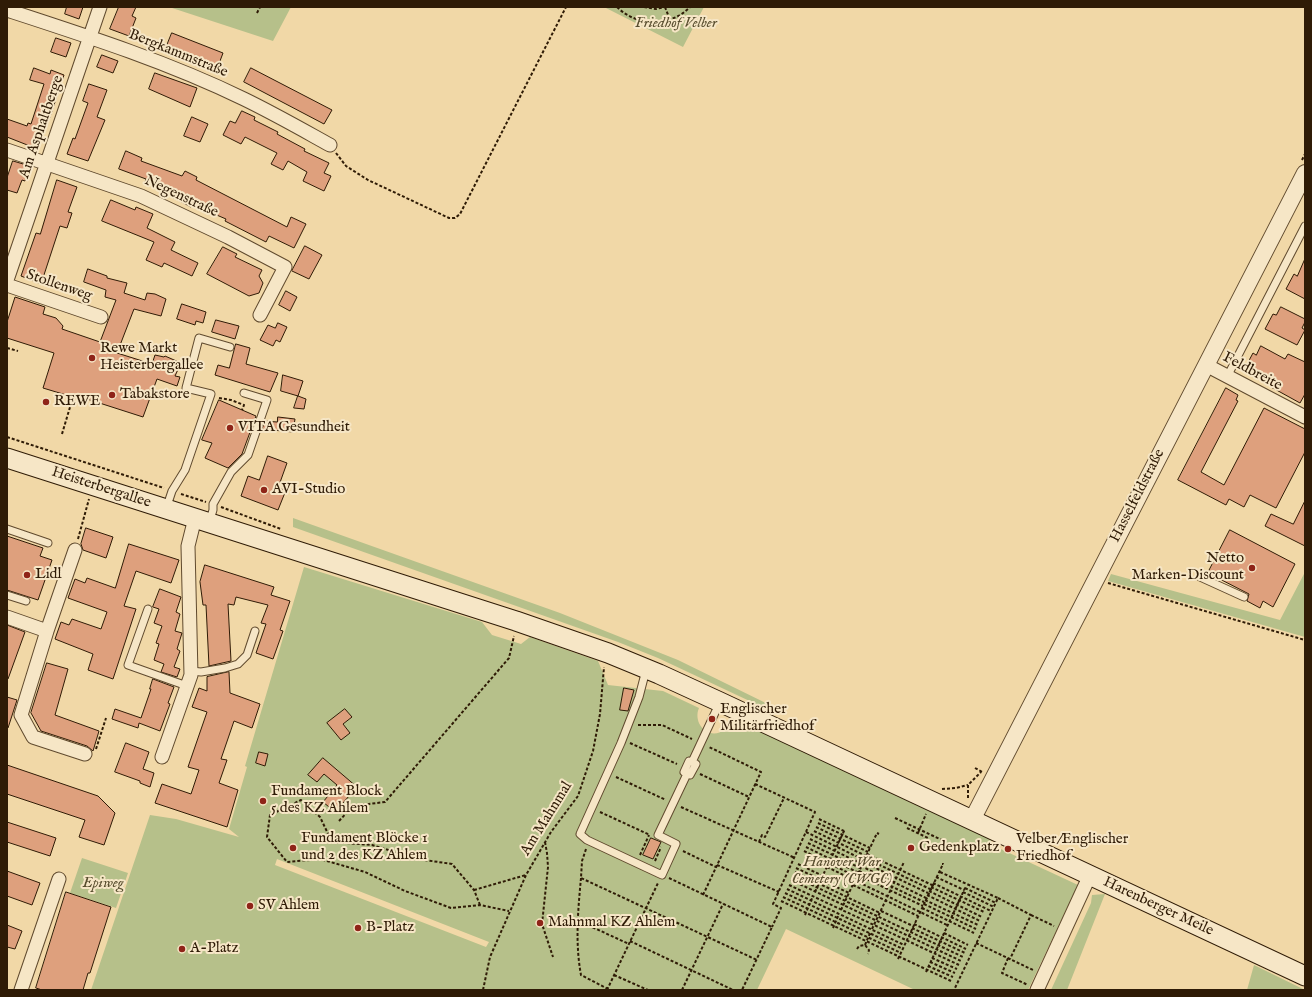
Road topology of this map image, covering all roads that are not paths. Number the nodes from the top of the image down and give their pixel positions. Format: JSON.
{"nodes":[{"id":1,"x":100,"y":7,"type":"edge"},
{"id":2,"x":7,"y":10,"type":"edge"},
{"id":3,"x":90,"y":38,"type":"junction"},
{"id":4,"x":330,"y":145,"type":"road end"},
{"id":5,"x":7,"y":150,"type":"edge"},
{"id":6,"x":47,"y":163,"type":"junction"},
{"id":7,"x":1305,"y":173,"type":"edge"},
{"id":8,"x":1305,"y":226,"type":"edge"},
{"id":9,"x":7,"y":280,"type":"edge"},
{"id":10,"x":7,"y":285,"type":"edge"},
{"id":11,"x":260,"y":315,"type":"dead end"},
{"id":12,"x":101,"y":317,"type":"dead end"},
{"id":13,"x":230,"y":347,"type":"dead end"},
{"id":14,"x":1206,"y":365,"type":"junction"},
{"id":15,"x":1227,"y":377,"type":"junction"},
{"id":16,"x":244,"y":392,"type":"dead end"},
{"id":17,"x":1305,"y":417,"type":"edge"},
{"id":18,"x":7,"y":458,"type":"edge"},
{"id":19,"x":166,"y":509,"type":"junction"},
{"id":20,"x":202,"y":521,"type":"junction"},
{"id":21,"x":7,"y":529,"type":"edge"},
{"id":22,"x":48,"y":543,"type":"dead end"},
{"id":23,"x":75,"y":550,"type":"road end"},
{"id":24,"x":1200,"y":577,"type":"dead end"},
{"id":25,"x":7,"y":594,"type":"edge"},
{"id":26,"x":1244,"y":597,"type":"dead end"},
{"id":27,"x":26,"y":601,"type":"dead end"},
{"id":28,"x":148,"y":610,"type":"dead end"},
{"id":29,"x":7,"y":617,"type":"edge"},
{"id":30,"x":516,"y":621,"type":"joint"},
{"id":31,"x":47,"y":631,"type":"junction"},
{"id":32,"x":255,"y":631,"type":"dead end"},
{"id":33,"x":647,"y":669,"type":"junction"},
{"id":34,"x":191,"y":671,"type":"junction"},
{"id":35,"x":187,"y":686,"type":"junction"},
{"id":36,"x":720,"y":702,"type":"junction"},
{"id":37,"x":85,"y":754,"type":"road end"},
{"id":38,"x":162,"y":757,"type":"dead end"},
{"id":39,"x":972,"y":820,"type":"junction"},
{"id":40,"x":1090,"y":875,"type":"junction"},
{"id":41,"x":59,"y":879,"type":"dead end"},
{"id":42,"x":1305,"y":976,"type":"edge"},
{"id":43,"x":1034,"y":985,"type":"edge"},
{"id":44,"x":21,"y":990,"type":"edge"}],
"edges":[{"from":1,"to":3,"type":"street","name":"Am Asphaltberge"},
{"from":2,"to":3,"type":"street","name":"Bergkammstraße"},
{"from":3,"to":4,"type":"street","name":"Bergkammstraße"},
{"from":3,"to":6,"type":"street","name":"Am Asphaltberge"},
{"from":5,"to":6,"type":"street","name":"Negenstraße"},
{"from":6,"to":9,"type":"street","name":"Am Asphaltberge"},
{"from":6,"to":11,"type":"street","name":"Negenstraße"},
{"from":7,"to":14,"type":"street","name":"Hasselfeldstraße"},
{"from":8,"to":15,"type":"lane"},
{"from":10,"to":12,"type":"street","name":"Stollenweg"},
{"from":13,"to":19,"type":"lane"},
{"from":14,"to":15,"type":"street","name":"Feldbreite"},
{"from":14,"to":39,"type":"street","name":"Hasselfeldstraße"},
{"from":15,"to":17,"type":"street","name":"Feldbreite"},
{"from":16,"to":20,"type":"lane"},
{"from":18,"to":19,"type":"main road","name":"Heisterbergallee"},
{"from":19,"to":20,"type":"main road","name":"Heisterbergallee"},
{"from":20,"to":30,"type":"main road","name":"Heisterbergallee"},
{"from":20,"to":34,"type":"street"},
{"from":21,"to":22,"type":"lane"},
{"from":23,"to":31,"type":"street"},
{"from":24,"to":26,"type":"lane"},
{"from":25,"to":27,"type":"lane"},
{"from":28,"to":35,"type":"lane"},
{"from":29,"to":31,"type":"street"},
{"from":30,"to":33,"type":"main road","name":"Harenberger Meile"},
{"from":31,"to":37,"type":"street"},
{"from":32,"to":34,"type":"lane"},
{"from":33,"to":36,"type":"main road","name":"Harenberger Meile"},
{"from":33,"to":36,"type":"lane"},
{"from":34,"to":35,"type":"street"},
{"from":35,"to":38,"type":"street"},
{"from":36,"to":39,"type":"main road","name":"Harenberger Meile"},
{"from":39,"to":40,"type":"main road","name":"Harenberger Meile"},
{"from":40,"to":42,"type":"main road","name":"Harenberger Meile"},
{"from":40,"to":43,"type":"street"},
{"from":41,"to":44,"type":"street"}]}
